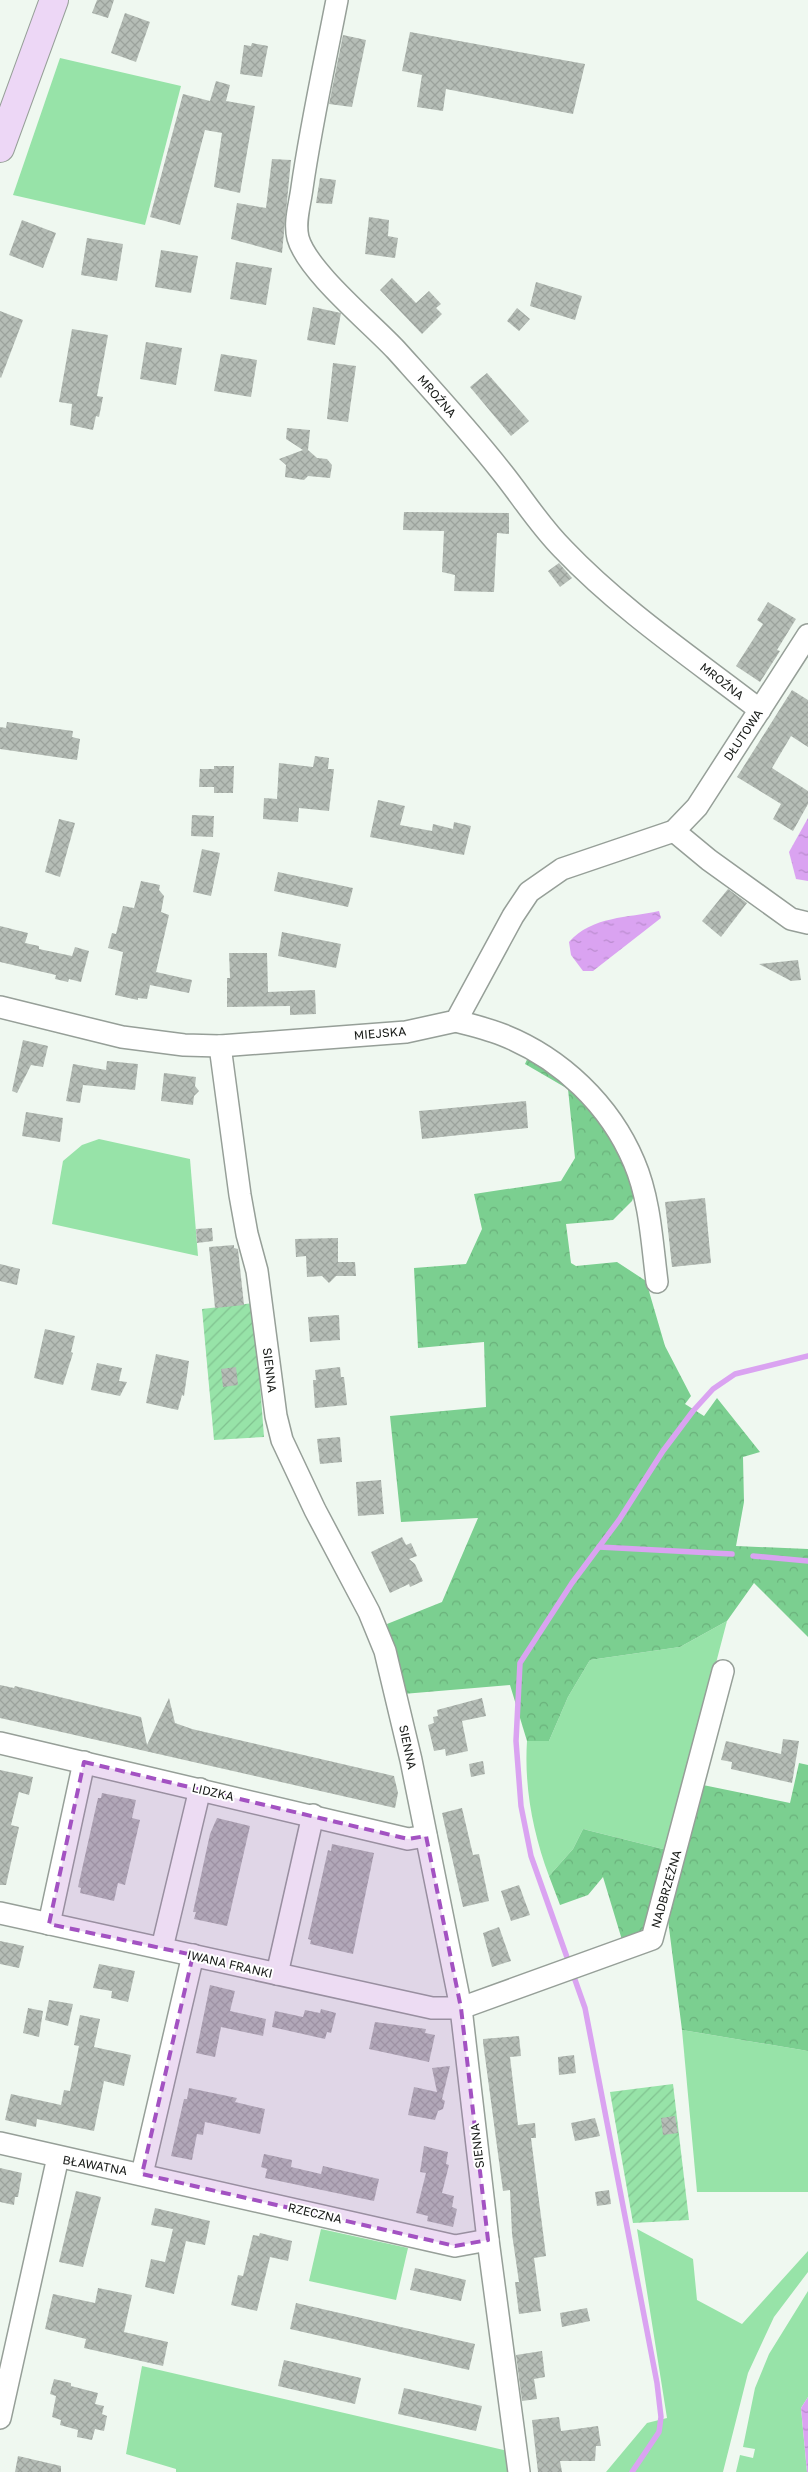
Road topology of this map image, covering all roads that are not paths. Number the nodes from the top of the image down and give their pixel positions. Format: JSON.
{"nodes":[{"id":1,"x":54,"y":0,"type":"edge"},
{"id":2,"x":337,"y":0,"type":"edge"},
{"id":3,"x":2,"y":138,"type":"edge"},
{"id":4,"x":808,"y":635,"type":"edge"},
{"id":5,"x":760,"y":710,"type":"junction"},
{"id":6,"x":674,"y":831,"type":"junction"},
{"id":7,"x":808,"y":923,"type":"edge"},
{"id":8,"x":0,"y":1007,"type":"edge"},
{"id":9,"x":456,"y":1021,"type":"junction"},
{"id":10,"x":220,"y":1046,"type":"junction"},
{"id":11,"x":657,"y":1282,"type":"dead end"},
{"id":12,"x":723,"y":1671,"type":"dead end"},
{"id":13,"x":0,"y":1743,"type":"edge"},
{"id":14,"x":84,"y":1762,"type":"junction"},
{"id":15,"x":200,"y":1789,"type":"junction"},
{"id":16,"x":313,"y":1815,"type":"junction"},
{"id":17,"x":426,"y":1836,"type":"junction"},
{"id":18,"x":0,"y":1913,"type":"edge"},
{"id":19,"x":49,"y":1924,"type":"junction"},
{"id":20,"x":162,"y":1948,"type":"junction"},
{"id":21,"x":193,"y":1955,"type":"junction"},
{"id":22,"x":277,"y":1974,"type":"junction"},
{"id":23,"x":461,"y":2008,"type":"junction"},
{"id":24,"x":0,"y":2143,"type":"edge"},
{"id":25,"x":58,"y":2157,"type":"junction"},
{"id":26,"x":142,"y":2174,"type":"junction"},
{"id":27,"x":488,"y":2240,"type":"junction"},
{"id":28,"x":0,"y":2418,"type":"edge"},
{"id":29,"x":519,"y":2472,"type":"edge"}],
"edges":[{"from":1,"to":3,"type":"street"},
{"from":2,"to":5,"type":"street","name":"MROŹNA"},
{"from":4,"to":5,"type":"street","name":"DŁUTOWA"},
{"from":5,"to":6,"type":"street","name":"DŁUTOWA"},
{"from":6,"to":7,"type":"street"},
{"from":6,"to":9,"type":"street"},
{"from":8,"to":10,"type":"street","name":"MIEJSKA"},
{"from":9,"to":10,"type":"street","name":"MIEJSKA"},
{"from":9,"to":11,"type":"street"},
{"from":10,"to":17,"type":"street","name":"SIENNA"},
{"from":12,"to":23,"type":"street","name":"NADBRZEŻNA"},
{"from":13,"to":14,"type":"street","name":"LIDZKA"},
{"from":14,"to":15,"type":"street","name":"LIDZKA"},
{"from":14,"to":19,"type":"street"},
{"from":15,"to":16,"type":"street","name":"LIDZKA"},
{"from":15,"to":20,"type":"street"},
{"from":16,"to":17,"type":"street","name":"LIDZKA"},
{"from":16,"to":22,"type":"street"},
{"from":17,"to":23,"type":"street","name":"SIENNA"},
{"from":18,"to":19,"type":"street","name":"IWANA FRANKI"},
{"from":19,"to":20,"type":"street","name":"IWANA FRANKI"},
{"from":20,"to":21,"type":"street","name":"IWANA FRANKI"},
{"from":21,"to":22,"type":"street","name":"IWANA FRANKI"},
{"from":21,"to":26,"type":"street","name":"BŁAWATNA"},
{"from":22,"to":23,"type":"street","name":"IWANA FRANKI"},
{"from":23,"to":27,"type":"street","name":"SIENNA"},
{"from":24,"to":25,"type":"street"},
{"from":25,"to":26,"type":"street","name":"BŁAWATNA"},
{"from":25,"to":28,"type":"street","name":"BŁAWATNA"},
{"from":26,"to":27,"type":"street","name":"RZECZNA"},
{"from":27,"to":29,"type":"street","name":"SIENNA"}]}
